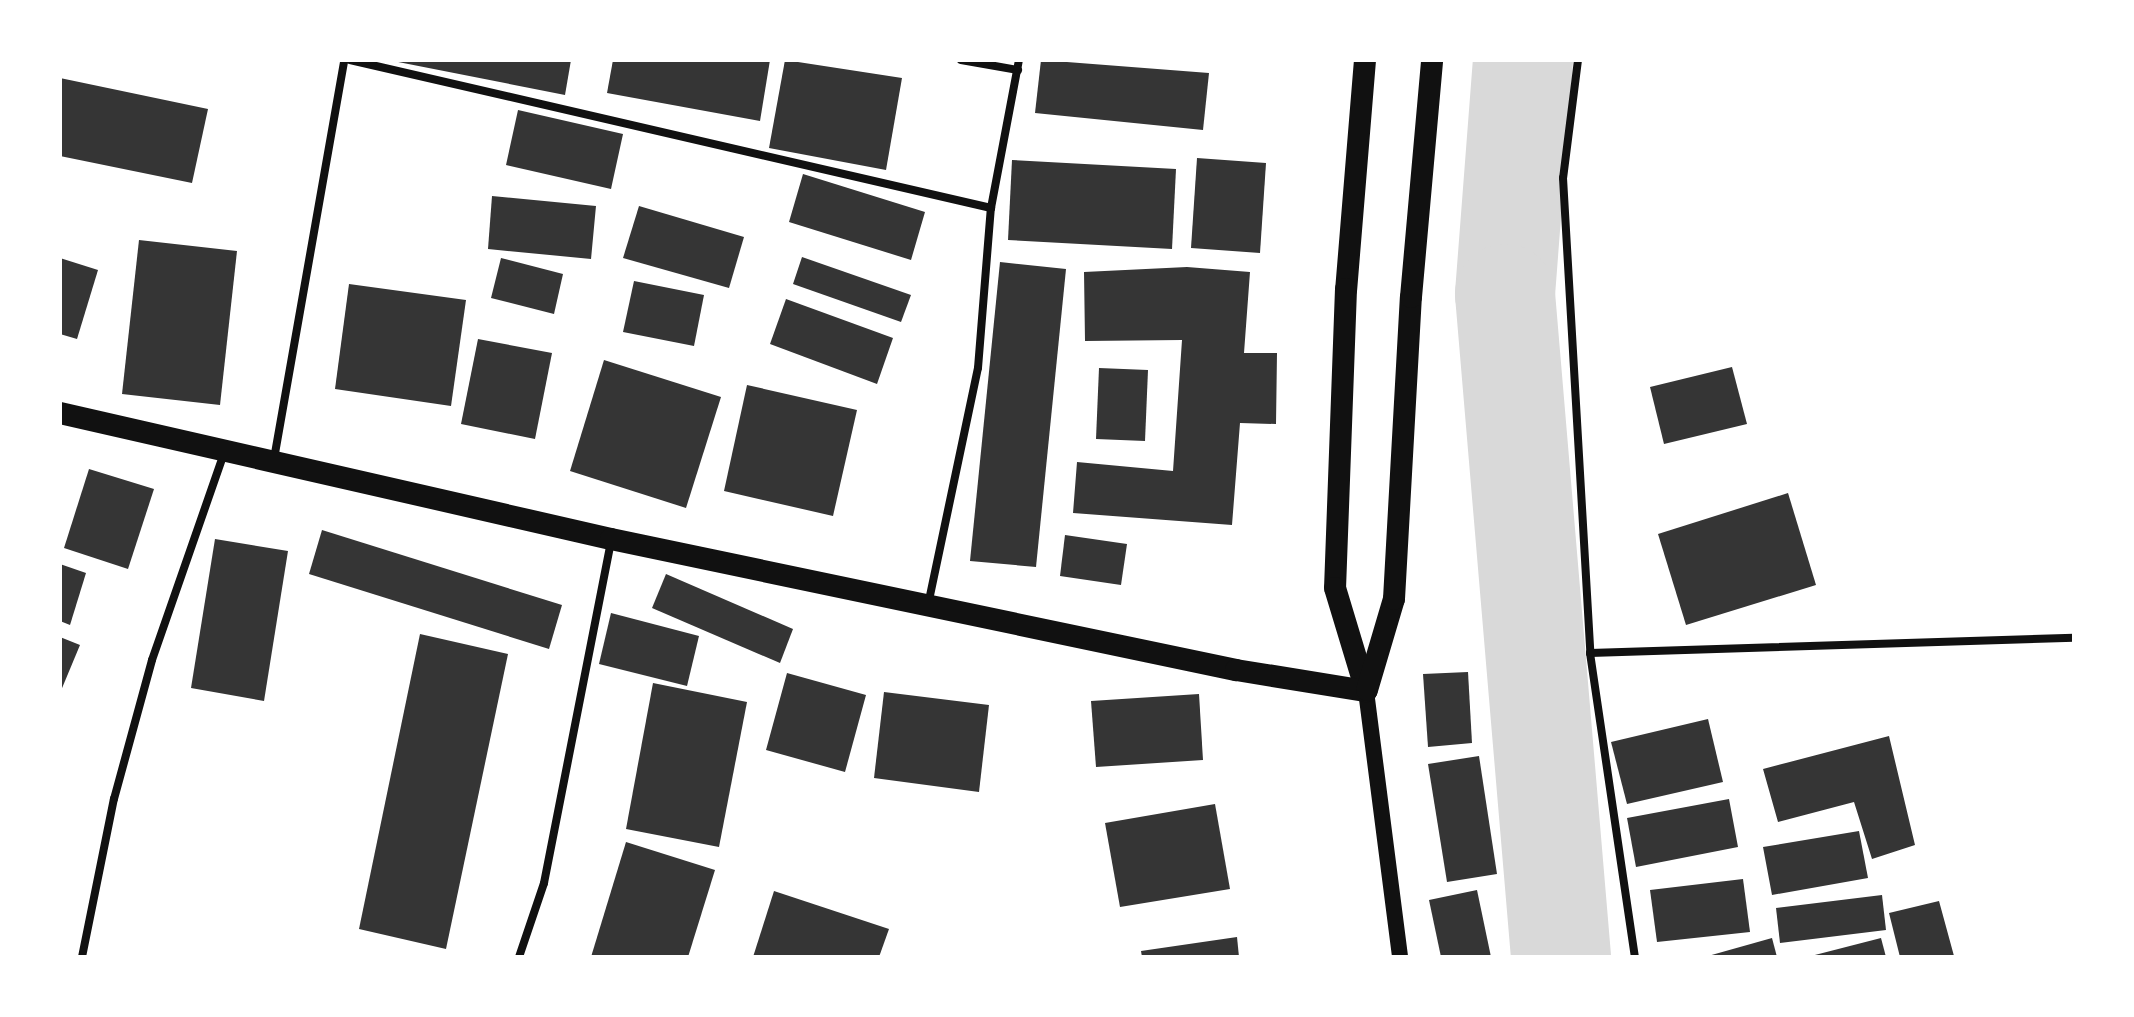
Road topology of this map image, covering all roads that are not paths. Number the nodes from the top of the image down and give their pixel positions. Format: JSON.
{"nodes":[{"id":1,"x":344,"y":60,"type":"edge"},
{"id":2,"x":350,"y":60,"type":"edge"},
{"id":3,"x":961,"y":60,"type":"edge"},
{"id":4,"x":1365,"y":60,"type":"edge"},
{"id":5,"x":1432,"y":60,"type":"edge"},
{"id":6,"x":1578,"y":60,"type":"edge"},
{"id":7,"x":1019,"y":65,"type":"edge"},
{"id":8,"x":991,"y":208,"type":"junction"},
{"id":9,"x":60,"y":413,"type":"edge"},
{"id":10,"x":225,"y":448,"type":"junction"},
{"id":11,"x":274,"y":460,"type":"junction"},
{"id":12,"x":611,"y":539,"type":"junction"},
{"id":13,"x":928,"y":606,"type":"junction"},
{"id":14,"x":2074,"y":638,"type":"edge"},
{"id":15,"x":1590,"y":653,"type":"junction"},
{"id":16,"x":1366,"y":691,"type":"junction"},
{"id":17,"x":82,"y":957,"type":"edge"},
{"id":18,"x":519,"y":957,"type":"edge"},
{"id":19,"x":1400,"y":957,"type":"edge"},
{"id":20,"x":1635,"y":957,"type":"edge"}],
"edges":[{"from":1,"to":11,"type":"street"},
{"from":2,"to":8,"type":"street"},
{"from":3,"to":7,"type":"street"},
{"from":4,"to":16,"type":"highway"},
{"from":5,"to":16,"type":"highway"},
{"from":6,"to":15,"type":"street"},
{"from":7,"to":8,"type":"street"},
{"from":8,"to":13,"type":"street"},
{"from":9,"to":10,"type":"highway"},
{"from":10,"to":11,"type":"highway"},
{"from":10,"to":17,"type":"street"},
{"from":11,"to":12,"type":"highway"},
{"from":12,"to":13,"type":"highway"},
{"from":12,"to":18,"type":"street"},
{"from":13,"to":16,"type":"highway"},
{"from":14,"to":15,"type":"street"},
{"from":15,"to":20,"type":"street"},
{"from":16,"to":19,"type":"main road"}]}
